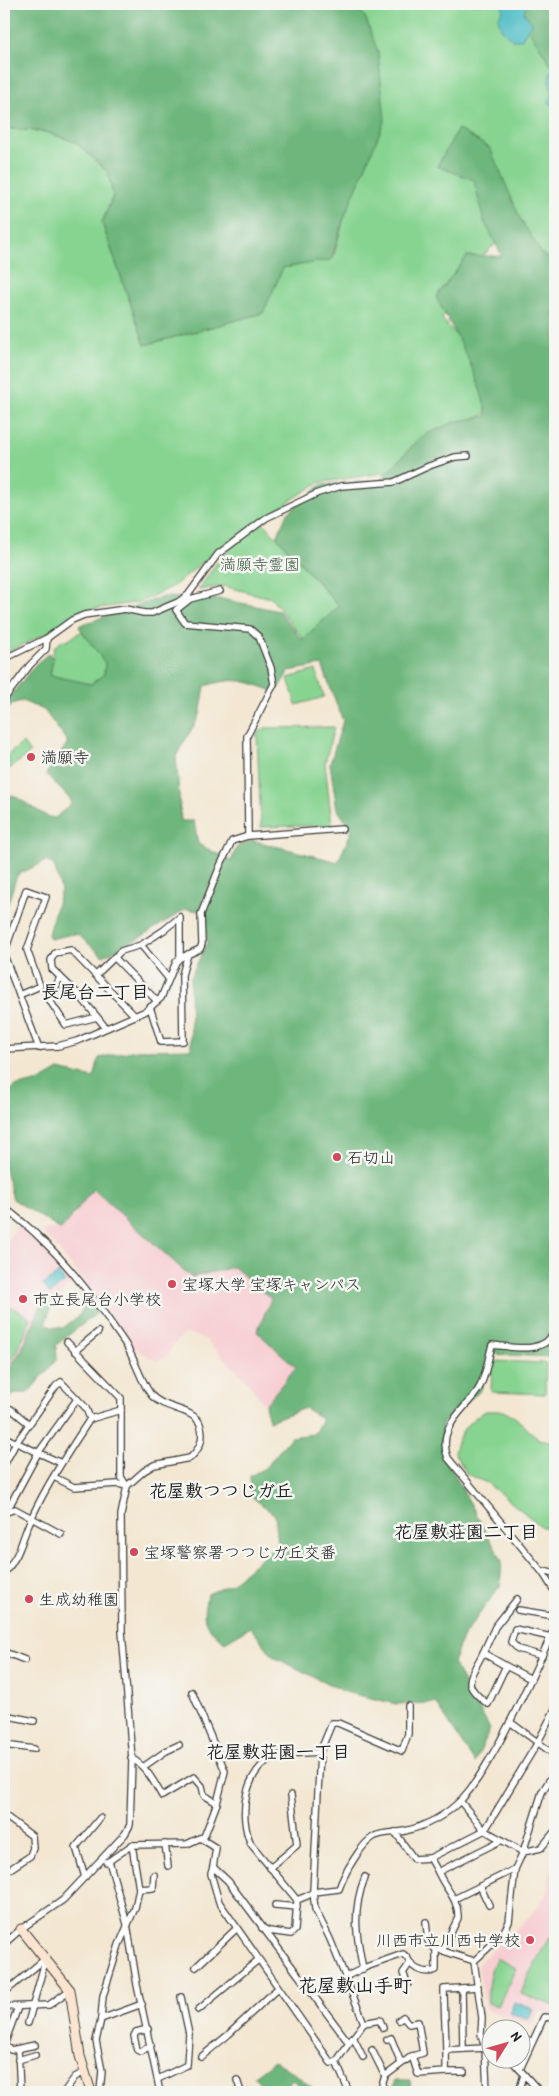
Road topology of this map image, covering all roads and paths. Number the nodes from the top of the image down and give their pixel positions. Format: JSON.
{"nodes":[{"id":1,"x":468,"y":456,"type":"dead end"},
{"id":2,"x":220,"y":592,"type":"dead end"},
{"id":3,"x":47,"y":638,"type":"junction"},
{"id":4,"x":4,"y":659,"type":"edge"},
{"id":5,"x":4,"y":699,"type":"edge"},
{"id":6,"x":342,"y":829,"type":"dead end"},
{"id":7,"x":248,"y":836,"type":"junction"},
{"id":8,"x":141,"y":945,"type":"junction"},
{"id":9,"x":188,"y":954,"type":"junction"},
{"id":10,"x":4,"y":955,"type":"edge"},
{"id":11,"x":114,"y":957,"type":"junction"},
{"id":12,"x":180,"y":958,"type":"junction"},
{"id":13,"x":96,"y":975,"type":"junction"},
{"id":14,"x":60,"y":977,"type":"junction"},
{"id":15,"x":168,"y":978,"type":"junction"},
{"id":16,"x":19,"y":995,"type":"junction"},
{"id":17,"x":157,"y":1002,"type":"junction"},
{"id":18,"x":150,"y":1008,"type":"junction"},
{"id":19,"x":135,"y":1016,"type":"junction"},
{"id":20,"x":97,"y":1017,"type":"junction"},
{"id":21,"x":106,"y":1028,"type":"junction"},
{"id":22,"x":38,"y":1048,"type":"junction"},
{"id":23,"x":4,"y":1049,"type":"edge"},
{"id":24,"x":4,"y":1207,"type":"edge"},
{"id":25,"x":555,"y":1331,"type":"edge"},
{"id":26,"x":98,"y":1332,"type":"dead end"},
{"id":27,"x":67,"y":1342,"type":"dead end"},
{"id":28,"x":75,"y":1350,"type":"junction"},
{"id":29,"x":77,"y":1398,"type":"junction"},
{"id":30,"x":121,"y":1410,"type":"junction"},
{"id":31,"x":4,"y":1416,"type":"edge"},
{"id":32,"x":90,"y":1420,"type":"junction"},
{"id":33,"x":29,"y":1424,"type":"junction"},
{"id":34,"x":4,"y":1437,"type":"edge"},
{"id":35,"x":16,"y":1443,"type":"junction"},
{"id":36,"x":38,"y":1453,"type":"junction"},
{"id":37,"x":61,"y":1462,"type":"junction"},
{"id":38,"x":4,"y":1465,"type":"edge"},
{"id":39,"x":54,"y":1477,"type":"junction"},
{"id":40,"x":127,"y":1486,"type":"junction"},
{"id":41,"x":4,"y":1508,"type":"edge"},
{"id":42,"x":4,"y":1513,"type":"edge"},
{"id":43,"x":31,"y":1518,"type":"junction"},
{"id":44,"x":61,"y":1534,"type":"dead end"},
{"id":45,"x":4,"y":1573,"type":"edge"},
{"id":46,"x":544,"y":1573,"type":"junction"},
{"id":47,"x":555,"y":1573,"type":"edge"},
{"id":48,"x":555,"y":1592,"type":"edge"},
{"id":49,"x":517,"y":1599,"type":"dead end"},
{"id":50,"x":518,"y":1610,"type":"dead end"},
{"id":51,"x":555,"y":1616,"type":"edge"},
{"id":52,"x":555,"y":1627,"type":"edge"},
{"id":53,"x":551,"y":1637,"type":"junction"},
{"id":54,"x":4,"y":1653,"type":"edge"},
{"id":55,"x":483,"y":1653,"type":"junction"},
{"id":56,"x":542,"y":1656,"type":"junction"},
{"id":57,"x":25,"y":1660,"type":"dead end"},
{"id":58,"x":506,"y":1666,"type":"junction"},
{"id":59,"x":531,"y":1679,"type":"junction"},
{"id":60,"x":192,"y":1692,"type":"dead end"},
{"id":61,"x":408,"y":1706,"type":"dead end"},
{"id":62,"x":555,"y":1709,"type":"edge"},
{"id":63,"x":4,"y":1717,"type":"edge"},
{"id":64,"x":34,"y":1721,"type":"dead end"},
{"id":65,"x":510,"y":1722,"type":"junction"},
{"id":66,"x":538,"y":1742,"type":"junction"},
{"id":67,"x":4,"y":1745,"type":"edge"},
{"id":68,"x":179,"y":1745,"type":"dead end"},
{"id":69,"x":34,"y":1749,"type":"dead end"},
{"id":70,"x":320,"y":1752,"type":"junction"},
{"id":71,"x":555,"y":1755,"type":"edge"},
{"id":72,"x":131,"y":1758,"type":"junction"},
{"id":73,"x":143,"y":1767,"type":"junction"},
{"id":74,"x":555,"y":1771,"type":"edge"},
{"id":75,"x":290,"y":1795,"type":"dead end"},
{"id":76,"x":460,"y":1801,"type":"junction"},
{"id":77,"x":217,"y":1803,"type":"junction"},
{"id":78,"x":4,"y":1815,"type":"edge"},
{"id":79,"x":100,"y":1818,"type":"dead end"},
{"id":80,"x":485,"y":1830,"type":"junction"},
{"id":81,"x":555,"y":1831,"type":"edge"},
{"id":82,"x":395,"y":1832,"type":"junction"},
{"id":83,"x":200,"y":1838,"type":"junction"},
{"id":84,"x":502,"y":1840,"type":"junction"},
{"id":85,"x":165,"y":1844,"type":"junction"},
{"id":86,"x":132,"y":1845,"type":"junction"},
{"id":87,"x":523,"y":1852,"type":"junction"},
{"id":88,"x":430,"y":1858,"type":"junction"},
{"id":89,"x":109,"y":1861,"type":"junction"},
{"id":90,"x":97,"y":1864,"type":"junction"},
{"id":91,"x":168,"y":1866,"type":"dead end"},
{"id":92,"x":213,"y":1867,"type":"junction"},
{"id":93,"x":270,"y":1868,"type":"junction"},
{"id":94,"x":515,"y":1869,"type":"junction"},
{"id":95,"x":438,"y":1872,"type":"junction"},
{"id":96,"x":4,"y":1873,"type":"edge"},
{"id":97,"x":154,"y":1875,"type":"dead end"},
{"id":98,"x":85,"y":1877,"type":"junction"},
{"id":99,"x":365,"y":1877,"type":"dead end"},
{"id":100,"x":480,"y":1886,"type":"junction"},
{"id":101,"x":139,"y":1889,"type":"junction"},
{"id":102,"x":313,"y":1892,"type":"junction"},
{"id":103,"x":454,"y":1899,"type":"junction"},
{"id":104,"x":297,"y":1904,"type":"junction"},
{"id":105,"x":275,"y":1905,"type":"dead end"},
{"id":106,"x":489,"y":1905,"type":"dead end"},
{"id":107,"x":426,"y":1922,"type":"dead end"},
{"id":108,"x":127,"y":1924,"type":"junction"},
{"id":109,"x":262,"y":1928,"type":"junction"},
{"id":110,"x":21,"y":1929,"type":"junction"},
{"id":111,"x":236,"y":1929,"type":"junction"},
{"id":112,"x":4,"y":1944,"type":"edge"},
{"id":113,"x":439,"y":1950,"type":"junction"},
{"id":114,"x":46,"y":1958,"type":"junction"},
{"id":115,"x":258,"y":1960,"type":"junction"},
{"id":116,"x":474,"y":1962,"type":"junction"},
{"id":117,"x":410,"y":1963,"type":"junction"},
{"id":118,"x":196,"y":1967,"type":"dead end"},
{"id":119,"x":363,"y":1969,"type":"junction"},
{"id":120,"x":345,"y":1978,"type":"junction"},
{"id":121,"x":408,"y":1984,"type":"dead end"},
{"id":122,"x":478,"y":1987,"type":"junction"},
{"id":123,"x":278,"y":1988,"type":"junction"},
{"id":124,"x":462,"y":1988,"type":"junction"},
{"id":125,"x":70,"y":1990,"type":"junction"},
{"id":126,"x":4,"y":1993,"type":"edge"},
{"id":127,"x":181,"y":1997,"type":"dead end"},
{"id":128,"x":142,"y":2004,"type":"junction"},
{"id":129,"x":18,"y":2006,"type":"junction"},
{"id":130,"x":32,"y":2006,"type":"junction"},
{"id":131,"x":4,"y":2007,"type":"edge"},
{"id":132,"x":198,"y":2010,"type":"dead end"},
{"id":133,"x":482,"y":2018,"type":"edge"},
{"id":134,"x":482,"y":2018,"type":"edge"},
{"id":135,"x":555,"y":2018,"type":"edge"},
{"id":136,"x":101,"y":2019,"type":"junction"},
{"id":137,"x":399,"y":2020,"type":"dead end"},
{"id":138,"x":28,"y":2023,"type":"dead end"},
{"id":139,"x":364,"y":2023,"type":"junction"},
{"id":140,"x":382,"y":2028,"type":"dead end"},
{"id":141,"x":148,"y":2029,"type":"junction"},
{"id":142,"x":482,"y":2038,"type":"edge"},
{"id":143,"x":351,"y":2040,"type":"junction"},
{"id":144,"x":387,"y":2040,"type":"dead end"},
{"id":145,"x":532,"y":2042,"type":"edge"},
{"id":146,"x":4,"y":2045,"type":"edge"},
{"id":147,"x":34,"y":2045,"type":"dead end"},
{"id":148,"x":151,"y":2045,"type":"junction"},
{"id":149,"x":18,"y":2048,"type":"junction"},
{"id":150,"x":482,"y":2048,"type":"edge"},
{"id":151,"x":463,"y":2049,"type":"junction"},
{"id":152,"x":372,"y":2050,"type":"dead end"},
{"id":153,"x":447,"y":2050,"type":"junction"},
{"id":154,"x":35,"y":2055,"type":"dead end"},
{"id":155,"x":412,"y":2056,"type":"junction"},
{"id":156,"x":201,"y":2057,"type":"dead end"},
{"id":157,"x":363,"y":2057,"type":"dead end"},
{"id":158,"x":18,"y":2060,"type":"junction"},
{"id":159,"x":336,"y":2062,"type":"junction"},
{"id":160,"x":401,"y":2063,"type":"junction"},
{"id":161,"x":486,"y":2068,"type":"edge"},
{"id":162,"x":520,"y":2069,"type":"edge"},
{"id":163,"x":85,"y":2072,"type":"junction"},
{"id":164,"x":446,"y":2072,"type":"junction"},
{"id":165,"x":464,"y":2072,"type":"dead end"},
{"id":166,"x":524,"y":2075,"type":"junction"},
{"id":167,"x":385,"y":2076,"type":"junction"},
{"id":168,"x":158,"y":2079,"type":"junction"},
{"id":169,"x":237,"y":2080,"type":"dead end"},
{"id":170,"x":64,"y":2091,"type":"edge"},
{"id":171,"x":20,"y":2092,"type":"edge"},
{"id":172,"x":91,"y":2092,"type":"edge"},
{"id":173,"x":100,"y":2092,"type":"edge"},
{"id":174,"x":160,"y":2092,"type":"edge"},
{"id":175,"x":241,"y":2092,"type":"edge"},
{"id":176,"x":349,"y":2092,"type":"edge"},
{"id":177,"x":380,"y":2092,"type":"edge"},
{"id":178,"x":488,"y":2092,"type":"edge"},
{"id":179,"x":519,"y":2092,"type":"edge"},
{"id":180,"x":540,"y":2092,"type":"edge"}],
"edges":[{"from":1,"to":3,"type":"street"},
{"from":2,"to":7,"type":"street"},
{"from":3,"to":4,"type":"street"},
{"from":3,"to":5,"type":"street"},
{"from":6,"to":7,"type":"street"},
{"from":7,"to":9,"type":"street"},
{"from":8,"to":11,"type":"street"},
{"from":8,"to":12,"type":"street"},
{"from":8,"to":15,"type":"street"},
{"from":9,"to":12,"type":"street"},
{"from":9,"to":18,"type":"street"},
{"from":10,"to":16,"type":"street"},
{"from":10,"to":16,"type":"street"},
{"from":11,"to":13,"type":"street"},
{"from":11,"to":17,"type":"street"},
{"from":12,"to":15,"type":"street"},
{"from":13,"to":14,"type":"street"},
{"from":13,"to":19,"type":"street"},
{"from":14,"to":20,"type":"street"},
{"from":14,"to":20,"type":"street"},
{"from":15,"to":17,"type":"street"},
{"from":16,"to":22,"type":"street"},
{"from":17,"to":18,"type":"street"},
{"from":18,"to":19,"type":"street"},
{"from":19,"to":21,"type":"street"},
{"from":20,"to":21,"type":"street"},
{"from":21,"to":22,"type":"street"},
{"from":22,"to":23,"type":"street"},
{"from":24,"to":40,"type":"street"},
{"from":25,"to":46,"type":"street"},
{"from":26,"to":28,"type":"street"},
{"from":27,"to":28,"type":"street"},
{"from":28,"to":30,"type":"street"},
{"from":29,"to":32,"type":"street"},
{"from":29,"to":33,"type":"street"},
{"from":29,"to":36,"type":"street"},
{"from":30,"to":32,"type":"street"},
{"from":30,"to":40,"type":"street"},
{"from":31,"to":33,"type":"street"},
{"from":32,"to":37,"type":"street"},
{"from":33,"to":35,"type":"street"},
{"from":34,"to":35,"type":"street"},
{"from":35,"to":36,"type":"street"},
{"from":35,"to":38,"type":"street"},
{"from":36,"to":37,"type":"street"},
{"from":36,"to":41,"type":"street"},
{"from":37,"to":39,"type":"street"},
{"from":39,"to":40,"type":"street"},
{"from":39,"to":43,"type":"street"},
{"from":40,"to":72,"type":"street"},
{"from":42,"to":43,"type":"street"},
{"from":43,"to":44,"type":"street"},
{"from":43,"to":45,"type":"street"},
{"from":46,"to":47,"type":"street"},
{"from":46,"to":48,"type":"street"},
{"from":49,"to":55,"type":"street"},
{"from":50,"to":51,"type":"street"},
{"from":52,"to":53,"type":"street"},
{"from":53,"to":56,"type":"street"},
{"from":53,"to":56,"type":"street"},
{"from":54,"to":57,"type":"street"},
{"from":55,"to":58,"type":"street"},
{"from":55,"to":58,"type":"street"},
{"from":56,"to":59,"type":"street"},
{"from":58,"to":59,"type":"street"},
{"from":59,"to":65,"type":"street"},
{"from":60,"to":77,"type":"street"},
{"from":61,"to":70,"type":"street"},
{"from":62,"to":66,"type":"street"},
{"from":63,"to":64,"type":"street"},
{"from":65,"to":66,"type":"street"},
{"from":65,"to":76,"type":"street"},
{"from":66,"to":71,"type":"street"},
{"from":66,"to":80,"type":"street"},
{"from":67,"to":69,"type":"street"},
{"from":68,"to":73,"type":"street"},
{"from":70,"to":93,"type":"street"},
{"from":70,"to":102,"type":"street"},
{"from":72,"to":73,"type":"street"},
{"from":72,"to":90,"type":"street"},
{"from":73,"to":77,"type":"street"},
{"from":74,"to":87,"type":"street"},
{"from":75,"to":93,"type":"street"},
{"from":76,"to":80,"type":"street"},
{"from":76,"to":82,"type":"street"},
{"from":77,"to":83,"type":"street"},
{"from":78,"to":96,"type":"street"},
{"from":79,"to":98,"type":"street"},
{"from":80,"to":84,"type":"street"},
{"from":80,"to":88,"type":"street"},
{"from":81,"to":87,"type":"street"},
{"from":82,"to":88,"type":"street"},
{"from":82,"to":102,"type":"street"},
{"from":83,"to":85,"type":"street"},
{"from":83,"to":92,"type":"street"},
{"from":84,"to":87,"type":"street"},
{"from":84,"to":95,"type":"street"},
{"from":85,"to":86,"type":"street"},
{"from":85,"to":91,"type":"street"},
{"from":86,"to":89,"type":"street"},
{"from":86,"to":101,"type":"street"},
{"from":87,"to":94,"type":"street"},
{"from":88,"to":95,"type":"street"},
{"from":89,"to":90,"type":"street"},
{"from":89,"to":108,"type":"street"},
{"from":90,"to":98,"type":"street"},
{"from":92,"to":109,"type":"street"},
{"from":92,"to":111,"type":"street"},
{"from":93,"to":104,"type":"street"},
{"from":94,"to":100,"type":"street"},
{"from":94,"to":116,"type":"street"},
{"from":95,"to":103,"type":"street"},
{"from":97,"to":101,"type":"street"},
{"from":98,"to":110,"type":"street"},
{"from":99,"to":119,"type":"street"},
{"from":100,"to":103,"type":"street"},
{"from":100,"to":106,"type":"street"},
{"from":101,"to":108,"type":"street"},
{"from":102,"to":104,"type":"street"},
{"from":102,"to":120,"type":"street"},
{"from":103,"to":113,"type":"street"},
{"from":104,"to":105,"type":"street"},
{"from":104,"to":109,"type":"street"},
{"from":107,"to":113,"type":"street"},
{"from":108,"to":128,"type":"street"},
{"from":108,"to":136,"type":"street"},
{"from":109,"to":143,"type":"street"},
{"from":110,"to":112,"type":"street"},
{"from":110,"to":114,"type":"street"},
{"from":111,"to":115,"type":"street"},
{"from":111,"to":118,"type":"street"},
{"from":113,"to":116,"type":"street"},
{"from":113,"to":117,"type":"street"},
{"from":114,"to":125,"type":"street"},
{"from":114,"to":126,"type":"street"},
{"from":114,"to":130,"type":"street"},
{"from":115,"to":123,"type":"street"},
{"from":115,"to":132,"type":"street"},
{"from":116,"to":122,"type":"street"},
{"from":117,"to":119,"type":"street"},
{"from":117,"to":121,"type":"street"},
{"from":119,"to":120,"type":"street"},
{"from":120,"to":139,"type":"street"},
{"from":122,"to":124,"type":"street"},
{"from":122,"to":133,"type":"street"},
{"from":123,"to":156,"type":"street"},
{"from":123,"to":159,"type":"street"},
{"from":124,"to":151,"type":"street"},
{"from":124,"to":153,"type":"street"},
{"from":125,"to":130,"type":"street"},
{"from":125,"to":163,"type":"street"},
{"from":127,"to":168,"type":"street"},
{"from":128,"to":136,"type":"street"},
{"from":128,"to":141,"type":"street"},
{"from":129,"to":130,"type":"street"},
{"from":129,"to":131,"type":"street"},
{"from":129,"to":146,"type":"street"},
{"from":130,"to":138,"type":"street"},
{"from":134,"to":142,"type":"street"},
{"from":135,"to":145,"type":"street"},
{"from":136,"to":173,"type":"street"},
{"from":137,"to":155,"type":"street"},
{"from":139,"to":140,"type":"street"},
{"from":139,"to":143,"type":"street"},
{"from":141,"to":148,"type":"street"},
{"from":141,"to":148,"type":"street"},
{"from":143,"to":157,"type":"street"},
{"from":143,"to":159,"type":"street"},
{"from":144,"to":160,"type":"street"},
{"from":146,"to":149,"type":"street"},
{"from":147,"to":149,"type":"street"},
{"from":148,"to":168,"type":"street"},
{"from":149,"to":158,"type":"street"},
{"from":150,"to":151,"type":"street"},
{"from":151,"to":153,"type":"street"},
{"from":152,"to":167,"type":"street"},
{"from":153,"to":164,"type":"street"},
{"from":154,"to":158,"type":"street"},
{"from":155,"to":160,"type":"street"},
{"from":155,"to":164,"type":"street"},
{"from":158,"to":171,"type":"street"},
{"from":159,"to":176,"type":"street"},
{"from":160,"to":167,"type":"street"},
{"from":161,"to":178,"type":"street"},
{"from":162,"to":166,"type":"street"},
{"from":163,"to":170,"type":"street"},
{"from":163,"to":172,"type":"street"},
{"from":164,"to":165,"type":"street"},
{"from":166,"to":179,"type":"street"},
{"from":166,"to":180,"type":"street"},
{"from":167,"to":177,"type":"street"},
{"from":168,"to":174,"type":"street"},
{"from":169,"to":175,"type":"street"}]}
